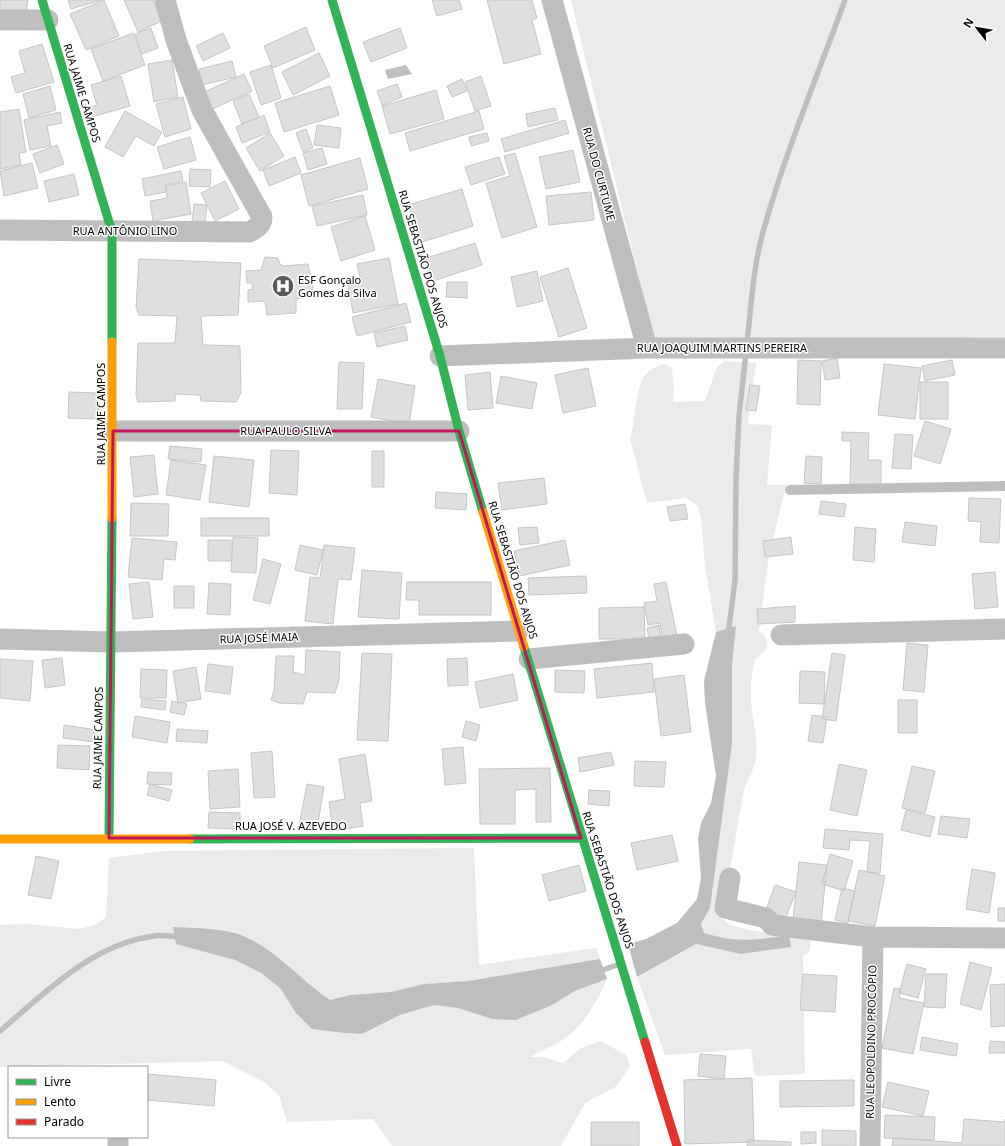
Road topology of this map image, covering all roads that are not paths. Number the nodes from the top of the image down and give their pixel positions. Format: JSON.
{"nodes":[{"id":1,"x":42,"y":0,"type":"edge"},
{"id":2,"x":165,"y":0,"type":"edge"},
{"id":3,"x":332,"y":0,"type":"edge"},
{"id":4,"x":552,"y":0,"type":"edge"},
{"id":5,"x":0,"y":20,"type":"edge"},
{"id":6,"x":48,"y":20,"type":"junction"},
{"id":7,"x":0,"y":230,"type":"edge"},
{"id":8,"x":112,"y":232,"type":"junction"},
{"id":9,"x":647,"y":348,"type":"junction"},
{"id":10,"x":1005,"y":348,"type":"edge"},
{"id":11,"x":440,"y":356,"type":"junction"},
{"id":12,"x":113,"y":431,"type":"junction"},
{"id":13,"x":459,"y":431,"type":"junction"},
{"id":14,"x":1005,"y":486,"type":"edge"},
{"id":15,"x":790,"y":490,"type":"dead end"},
{"id":16,"x":1005,"y":629,"type":"edge"},
{"id":17,"x":518,"y":630,"type":"junction"},
{"id":18,"x":781,"y":635,"type":"dead end"},
{"id":19,"x":0,"y":639,"type":"edge"},
{"id":20,"x":112,"y":642,"type":"junction"},
{"id":21,"x":684,"y":644,"type":"dead end"},
{"id":22,"x":529,"y":659,"type":"junction"},
{"id":23,"x":108,"y":838,"type":"junction"},
{"id":24,"x":581,"y":838,"type":"junction"},
{"id":25,"x":0,"y":840,"type":"edge"},
{"id":26,"x":730,"y":878,"type":"dead end"},
{"id":27,"x":873,"y":937,"type":"junction"},
{"id":28,"x":1005,"y":938,"type":"edge"},
{"id":29,"x":677,"y":1146,"type":"edge"},
{"id":30,"x":870,"y":1146,"type":"edge"}],
"edges":[{"from":1,"to":6,"type":"street","name":"RUA JAIME CAMPOS"},
{"from":2,"to":8,"type":"street","name":"RUA ANTÔNIO LINO"},
{"from":3,"to":11,"type":"street","name":"RUA SEBASTIÃO DOS ANJOS"},
{"from":4,"to":9,"type":"street","name":"RUA DO CURTUME"},
{"from":5,"to":6,"type":"street"},
{"from":6,"to":8,"type":"street","name":"RUA JAIME CAMPOS"},
{"from":7,"to":8,"type":"street","name":"RUA ANTÔNIO LINO"},
{"from":8,"to":12,"type":"street","name":"RUA JAIME CAMPOS"},
{"from":9,"to":10,"type":"street","name":"RUA JOAQUIM MARTINS PEREIRA"},
{"from":9,"to":11,"type":"street","name":"RUA JOAQUIM MARTINS PEREIRA"},
{"from":11,"to":13,"type":"street","name":"RUA SEBASTIÃO DOS ANJOS"},
{"from":12,"to":13,"type":"street","name":"RUA PAULO SILVA"},
{"from":12,"to":20,"type":"street","name":"RUA JAIME CAMPOS"},
{"from":13,"to":17,"type":"street","name":"RUA SEBASTIÃO DOS ANJOS"},
{"from":14,"to":15,"type":"lane"},
{"from":16,"to":18,"type":"street"},
{"from":17,"to":20,"type":"street","name":"RUA JOSÉ MAIA"},
{"from":17,"to":22,"type":"street","name":"RUA SEBASTIÃO DOS ANJOS"},
{"from":19,"to":20,"type":"street","name":"RUA JOSÉ MAIA"},
{"from":20,"to":23,"type":"street","name":"RUA JAIME CAMPOS"},
{"from":21,"to":22,"type":"street"},
{"from":22,"to":24,"type":"street","name":"RUA SEBASTIÃO DOS ANJOS"},
{"from":23,"to":24,"type":"street","name":"RUA JOSÉ V. AZEVEDO"},
{"from":23,"to":25,"type":"street","name":"RUA JOSÉ V. AZEVEDO"},
{"from":24,"to":29,"type":"street","name":"RUA SEBASTIÃO DOS ANJOS"},
{"from":26,"to":27,"type":"street"},
{"from":27,"to":28,"type":"street"},
{"from":27,"to":30,"type":"street","name":"RUA LEOPOLDINO PROCÓPIO"}]}
